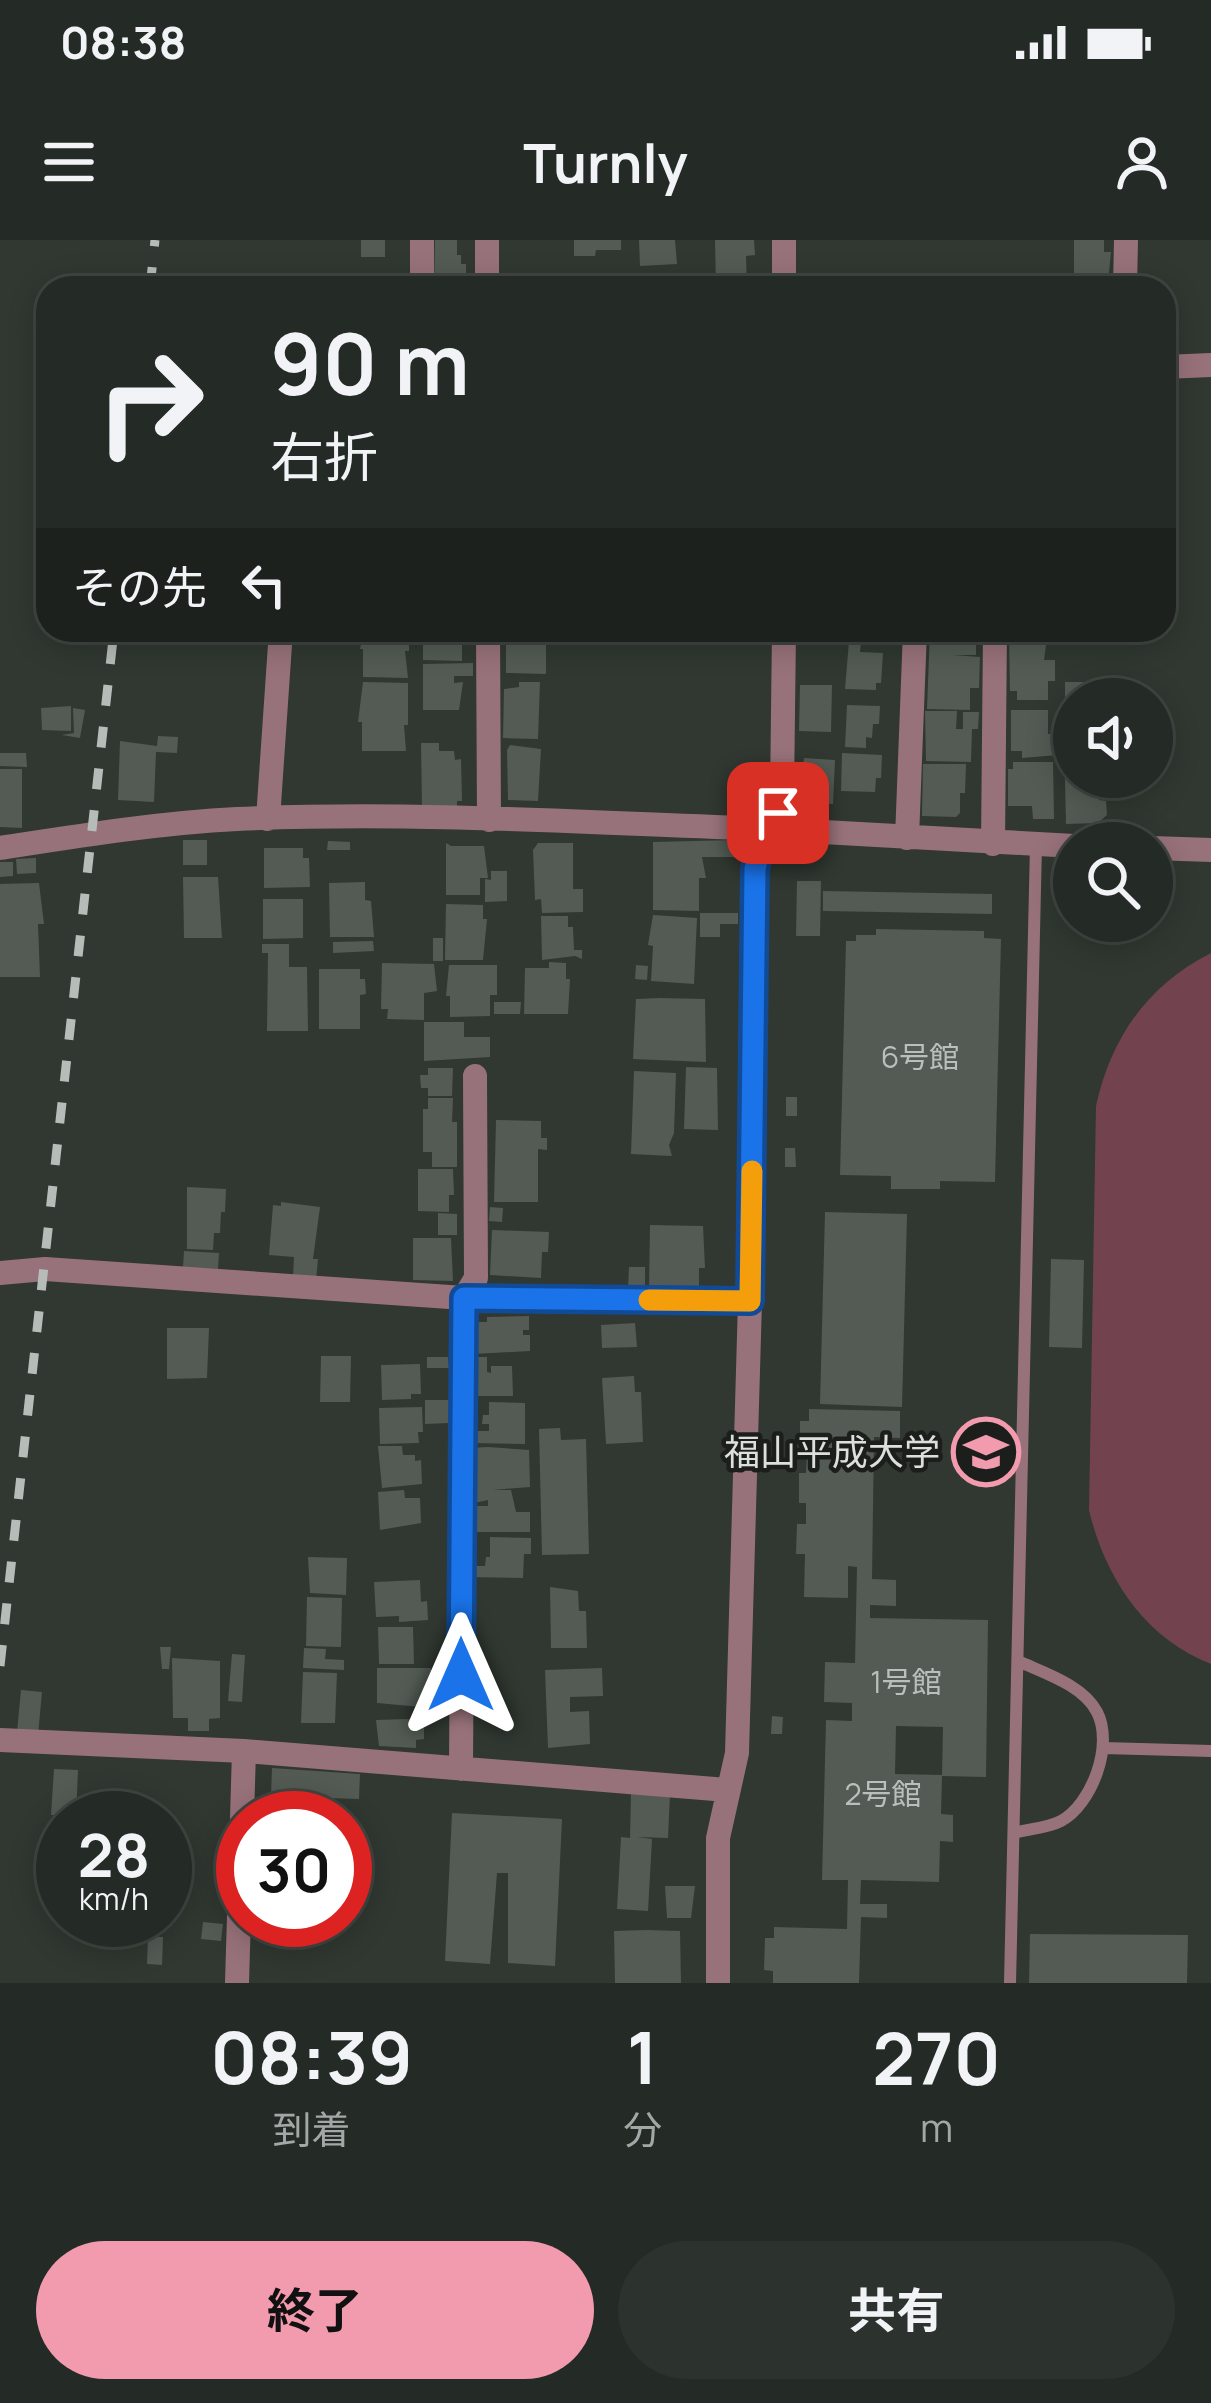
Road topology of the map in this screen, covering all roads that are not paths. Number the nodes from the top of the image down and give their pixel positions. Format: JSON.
{"nodes":[{"id":1,"x":422,"y":240,"type":"edge"},
{"id":2,"x":487,"y":240,"type":"edge"},
{"id":3,"x":784,"y":240,"type":"edge"},
{"id":4,"x":1126,"y":240,"type":"edge"},
{"id":5,"x":422,"y":276,"type":"edge"},
{"id":6,"x":487,"y":276,"type":"edge"},
{"id":7,"x":784,"y":276,"type":"edge"},
{"id":8,"x":1125,"y":276,"type":"edge"},
{"id":9,"x":1211,"y":365,"type":"edge"},
{"id":10,"x":1176,"y":366,"type":"edge"},
{"id":11,"x":280,"y":642,"type":"edge"},
{"id":12,"x":488,"y":642,"type":"edge"},
{"id":13,"x":784,"y":642,"type":"edge"},
{"id":14,"x":915,"y":642,"type":"edge"},
{"id":15,"x":995,"y":642,"type":"edge"},
{"id":16,"x":268,"y":819,"type":"junction"},
{"id":17,"x":489,"y":820,"type":"junction"},
{"id":18,"x":770,"y":829,"type":"junction"},
{"id":19,"x":907,"y":838,"type":"junction"},
{"id":20,"x":993,"y":844,"type":"junction"},
{"id":21,"x":1036,"y":845,"type":"junction"},
{"id":22,"x":1053,"y":845,"type":"edge"},
{"id":23,"x":0,"y":848,"type":"edge"},
{"id":24,"x":1173,"y":849,"type":"edge"},
{"id":25,"x":1211,"y":850,"type":"edge"},
{"id":26,"x":476,"y":1076,"type":"dead end"},
{"id":27,"x":0,"y":1273,"type":"edge"},
{"id":28,"x":464,"y":1298,"type":"junction"},
{"id":29,"x":750,"y":1301,"type":"junction"},
{"id":30,"x":1018,"y":1661,"type":"junction"},
{"id":31,"x":0,"y":1740,"type":"edge"},
{"id":32,"x":1104,"y":1748,"type":"junction"},
{"id":33,"x":244,"y":1751,"type":"junction"},
{"id":34,"x":1211,"y":1751,"type":"edge"},
{"id":35,"x":461,"y":1769,"type":"junction"},
{"id":36,"x":727,"y":1790,"type":"junction"},
{"id":37,"x":1014,"y":1833,"type":"junction"},
{"id":38,"x":237,"y":1983,"type":"edge"},
{"id":39,"x":718,"y":1983,"type":"edge"},
{"id":40,"x":1010,"y":1983,"type":"edge"}],
"edges":[{"from":1,"to":5,"type":"street"},
{"from":2,"to":6,"type":"street"},
{"from":3,"to":7,"type":"street"},
{"from":4,"to":8,"type":"street"},
{"from":9,"to":10,"type":"street"},
{"from":11,"to":16,"type":"street"},
{"from":12,"to":17,"type":"street"},
{"from":13,"to":18,"type":"street"},
{"from":14,"to":19,"type":"street"},
{"from":15,"to":20,"type":"street"},
{"from":16,"to":17,"type":"street"},
{"from":16,"to":23,"type":"street"},
{"from":17,"to":18,"type":"street"},
{"from":18,"to":19,"type":"street"},
{"from":18,"to":29,"type":"street"},
{"from":19,"to":20,"type":"street"},
{"from":20,"to":21,"type":"street"},
{"from":21,"to":22,"type":"street"},
{"from":21,"to":30,"type":"lane"},
{"from":24,"to":25,"type":"street"},
{"from":26,"to":28,"type":"street"},
{"from":27,"to":28,"type":"street"},
{"from":28,"to":29,"type":"street"},
{"from":28,"to":35,"type":"street"},
{"from":29,"to":36,"type":"street"},
{"from":30,"to":32,"type":"lane"},
{"from":30,"to":37,"type":"lane"},
{"from":31,"to":33,"type":"street"},
{"from":32,"to":34,"type":"lane"},
{"from":32,"to":37,"type":"lane"},
{"from":33,"to":35,"type":"street"},
{"from":33,"to":38,"type":"street"},
{"from":35,"to":36,"type":"street"},
{"from":36,"to":39,"type":"street"},
{"from":37,"to":40,"type":"lane"}]}
